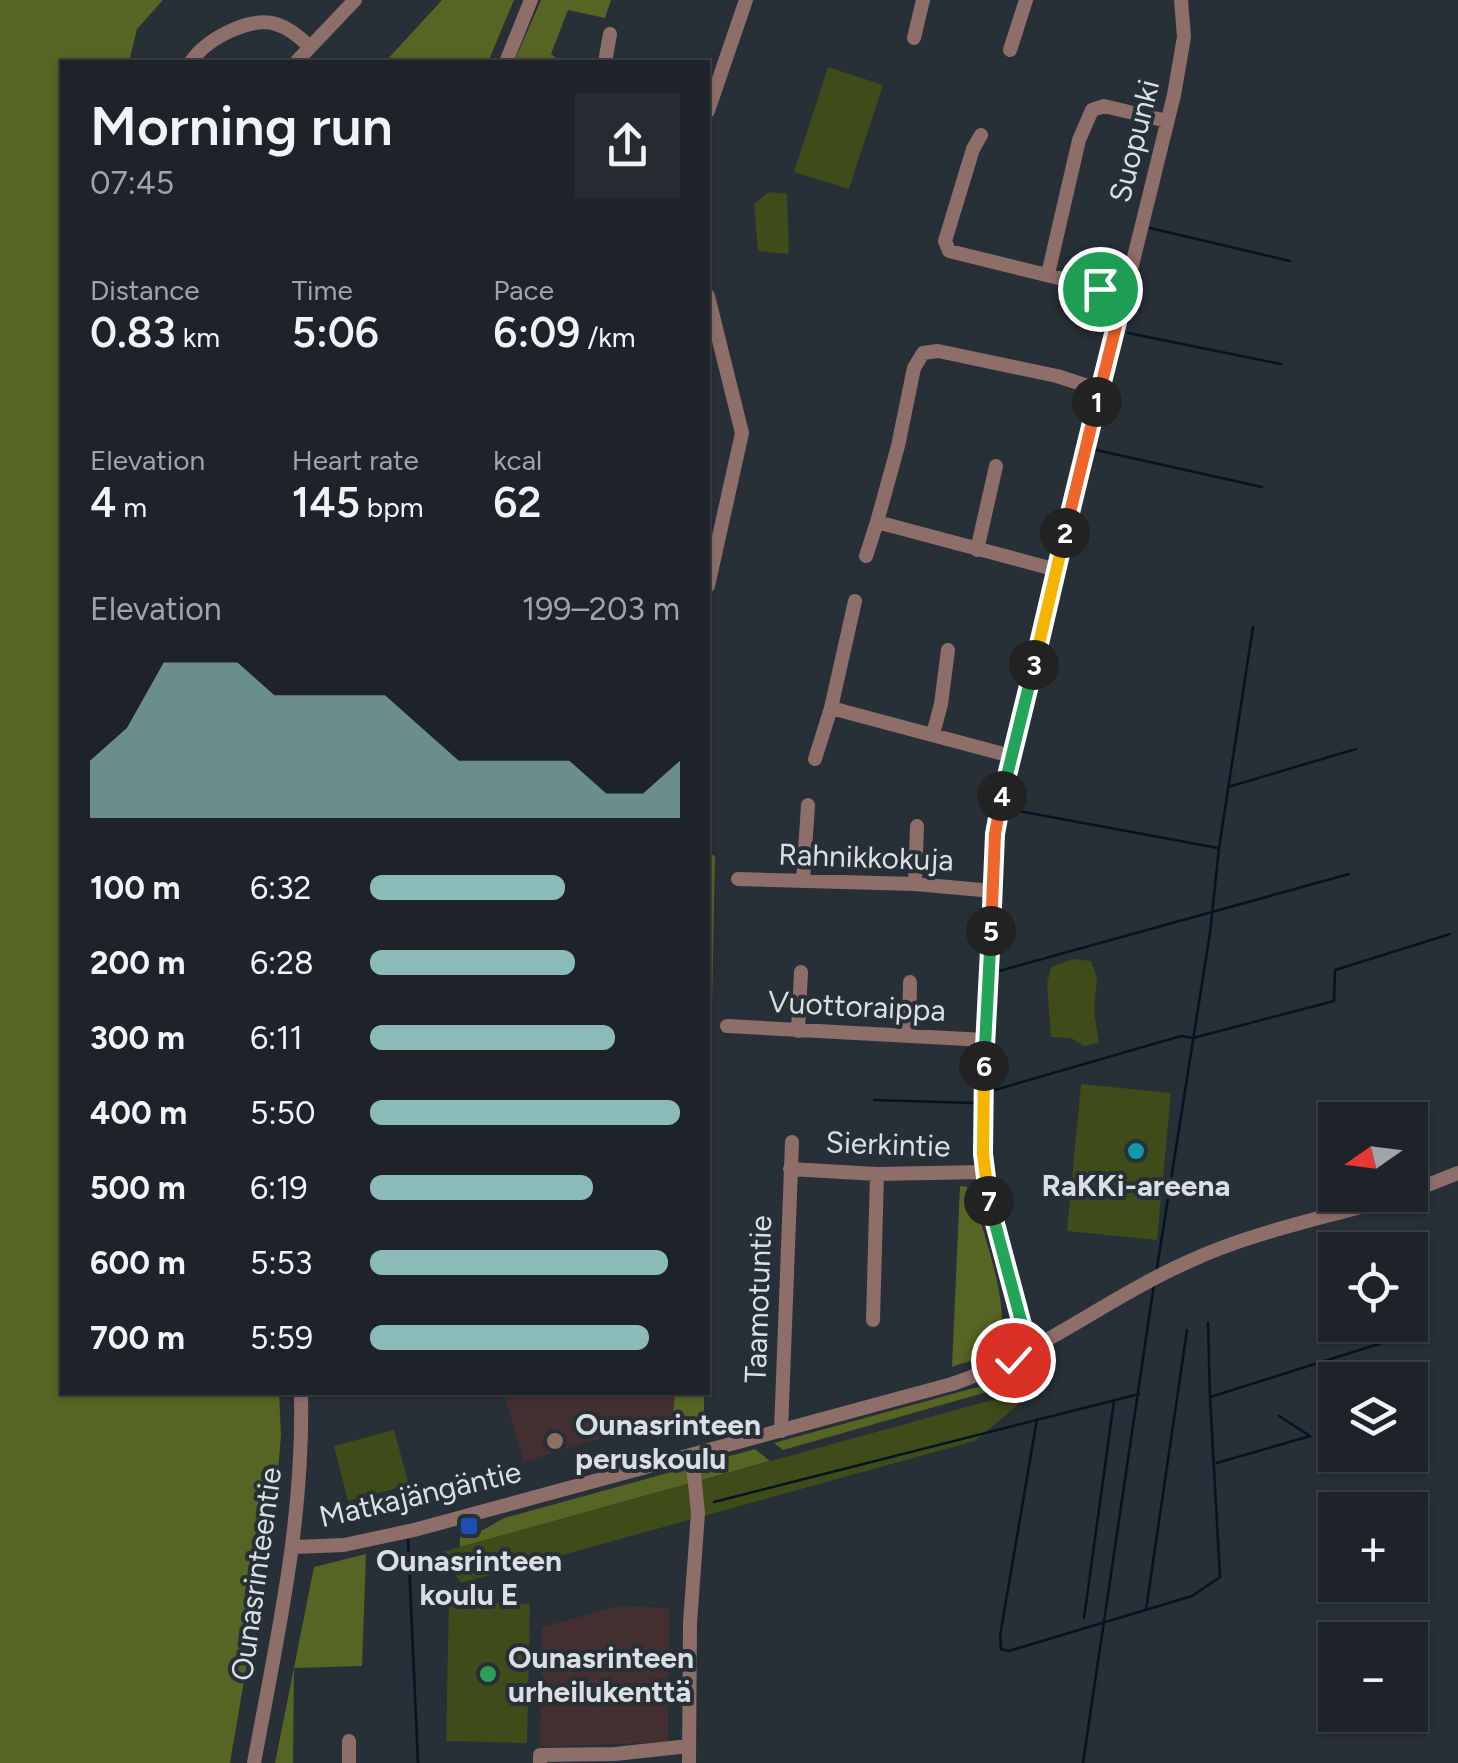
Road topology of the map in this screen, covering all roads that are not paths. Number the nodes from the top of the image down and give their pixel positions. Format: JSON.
{"nodes":[{"id":1,"x":355,"y":0,"type":"edge"},
{"id":2,"x":531,"y":0,"type":"edge"},
{"id":3,"x":746,"y":0,"type":"edge"},
{"id":4,"x":923,"y":0,"type":"edge"},
{"id":5,"x":1026,"y":0,"type":"edge"},
{"id":6,"x":1181,"y":0,"type":"edge"},
{"id":7,"x":610,"y":34,"type":"dead end"},
{"id":8,"x":914,"y":38,"type":"dead end"},
{"id":9,"x":310,"y":47,"type":"junction"},
{"id":10,"x":1010,"y":50,"type":"dead end"},
{"id":11,"x":192,"y":60,"type":"edge"},
{"id":12,"x":298,"y":60,"type":"edge"},
{"id":13,"x":507,"y":60,"type":"edge"},
{"id":14,"x":605,"y":60,"type":"edge"},
{"id":15,"x":710,"y":105,"type":"edge"},
{"id":16,"x":1166,"y":121,"type":"junction"},
{"id":17,"x":981,"y":135,"type":"dead end"},
{"id":18,"x":1048,"y":274,"type":"junction"},
{"id":19,"x":1124,"y":294,"type":"junction"},
{"id":20,"x":710,"y":304,"type":"edge"},
{"id":21,"x":1100,"y":390,"type":"junction"},
{"id":22,"x":996,"y":466,"type":"dead end"},
{"id":23,"x":877,"y":522,"type":"junction"},
{"id":24,"x":977,"y":550,"type":"junction"},
{"id":25,"x":866,"y":556,"type":"dead end"},
{"id":26,"x":1056,"y":570,"type":"junction"},
{"id":27,"x":710,"y":578,"type":"edge"},
{"id":28,"x":855,"y":600,"type":"dead end"},
{"id":29,"x":948,"y":650,"type":"dead end"},
{"id":30,"x":832,"y":708,"type":"junction"},
{"id":31,"x":933,"y":734,"type":"junction"},
{"id":32,"x":1011,"y":756,"type":"junction"},
{"id":33,"x":815,"y":759,"type":"dead end"},
{"id":34,"x":808,"y":805,"type":"dead end"},
{"id":35,"x":917,"y":826,"type":"dead end"},
{"id":36,"x":738,"y":879,"type":"dead end"},
{"id":37,"x":803,"y":881,"type":"junction"},
{"id":38,"x":915,"y":884,"type":"junction"},
{"id":39,"x":993,"y":891,"type":"junction"},
{"id":40,"x":800,"y":972,"type":"dead end"},
{"id":41,"x":910,"y":982,"type":"dead end"},
{"id":42,"x":727,"y":1026,"type":"dead end"},
{"id":43,"x":798,"y":1031,"type":"junction"},
{"id":44,"x":909,"y":1036,"type":"junction"},
{"id":45,"x":985,"y":1040,"type":"junction"},
{"id":46,"x":792,"y":1142,"type":"dead end"},
{"id":47,"x":790,"y":1169,"type":"junction"},
{"id":48,"x":984,"y":1172,"type":"junction"},
{"id":49,"x":1458,"y":1173,"type":"edge"},
{"id":50,"x":878,"y":1174,"type":"junction"},
{"id":51,"x":1428,"y":1185,"type":"edge"},
{"id":52,"x":1341,"y":1212,"type":"edge"},
{"id":53,"x":872,"y":1320,"type":"dead end"},
{"id":54,"x":1029,"y":1351,"type":"junction"},
{"id":55,"x":300,"y":1395,"type":"edge"},
{"id":56,"x":781,"y":1432,"type":"junction"},
{"id":57,"x":692,"y":1455,"type":"junction"},
{"id":58,"x":294,"y":1546,"type":"junction"},
{"id":59,"x":348,"y":1741,"type":"dead end"},
{"id":60,"x":688,"y":1746,"type":"junction"},
{"id":61,"x":254,"y":1763,"type":"edge"},
{"id":62,"x":349,"y":1763,"type":"edge"},
{"id":63,"x":540,"y":1763,"type":"edge"},
{"id":64,"x":689,"y":1763,"type":"edge"}],
"edges":[{"from":1,"to":9,"type":"street"},
{"from":2,"to":13,"type":"street"},
{"from":3,"to":15,"type":"street"},
{"from":4,"to":8,"type":"street"},
{"from":5,"to":10,"type":"street"},
{"from":6,"to":16,"type":"street","name":"Suopunki"},
{"from":7,"to":14,"type":"street"},
{"from":9,"to":11,"type":"street"},
{"from":9,"to":12,"type":"street"},
{"from":16,"to":18,"type":"street"},
{"from":16,"to":19,"type":"street","name":"Suopunki"},
{"from":17,"to":18,"type":"street"},
{"from":18,"to":19,"type":"street"},
{"from":19,"to":21,"type":"street","name":"Suopunki"},
{"from":20,"to":27,"type":"street"},
{"from":21,"to":23,"type":"street"},
{"from":21,"to":26,"type":"street","name":"Suopunki"},
{"from":22,"to":24,"type":"street"},
{"from":23,"to":24,"type":"street"},
{"from":23,"to":25,"type":"street"},
{"from":24,"to":26,"type":"street"},
{"from":26,"to":32,"type":"street","name":"Suopunki"},
{"from":28,"to":30,"type":"street"},
{"from":29,"to":31,"type":"street"},
{"from":30,"to":31,"type":"street"},
{"from":30,"to":33,"type":"street"},
{"from":31,"to":32,"type":"street"},
{"from":32,"to":39,"type":"street","name":"Suopunki"},
{"from":34,"to":37,"type":"street"},
{"from":35,"to":38,"type":"street"},
{"from":36,"to":37,"type":"street","name":"Rahnikkokuja"},
{"from":37,"to":38,"type":"street","name":"Rahnikkokuja"},
{"from":38,"to":39,"type":"street","name":"Rahnikkokuja"},
{"from":39,"to":45,"type":"street","name":"Suopunki"},
{"from":40,"to":43,"type":"street"},
{"from":41,"to":44,"type":"street"},
{"from":42,"to":43,"type":"street","name":"Vuottoraippa"},
{"from":43,"to":44,"type":"street","name":"Vuottoraippa"},
{"from":44,"to":45,"type":"street","name":"Vuottoraippa"},
{"from":45,"to":48,"type":"street","name":"Suopunki"},
{"from":46,"to":47,"type":"street","name":"Taamotuntie"},
{"from":47,"to":50,"type":"street","name":"Sierkintie"},
{"from":47,"to":56,"type":"street","name":"Taamotuntie"},
{"from":48,"to":50,"type":"street","name":"Sierkintie"},
{"from":48,"to":54,"type":"street","name":"Suopunki"},
{"from":49,"to":51,"type":"street"},
{"from":50,"to":53,"type":"street"},
{"from":52,"to":54,"type":"street","name":"Matkajängäntie"},
{"from":54,"to":56,"type":"street","name":"Matkajängäntie"},
{"from":55,"to":58,"type":"street","name":"Ounasrinteentie"},
{"from":56,"to":57,"type":"street","name":"Matkajängäntie"},
{"from":57,"to":58,"type":"street","name":"Matkajängäntie"},
{"from":57,"to":60,"type":"street"},
{"from":58,"to":61,"type":"street","name":"Ounasrinteentie"},
{"from":59,"to":62,"type":"street"},
{"from":60,"to":63,"type":"street"},
{"from":60,"to":64,"type":"street"}]}
